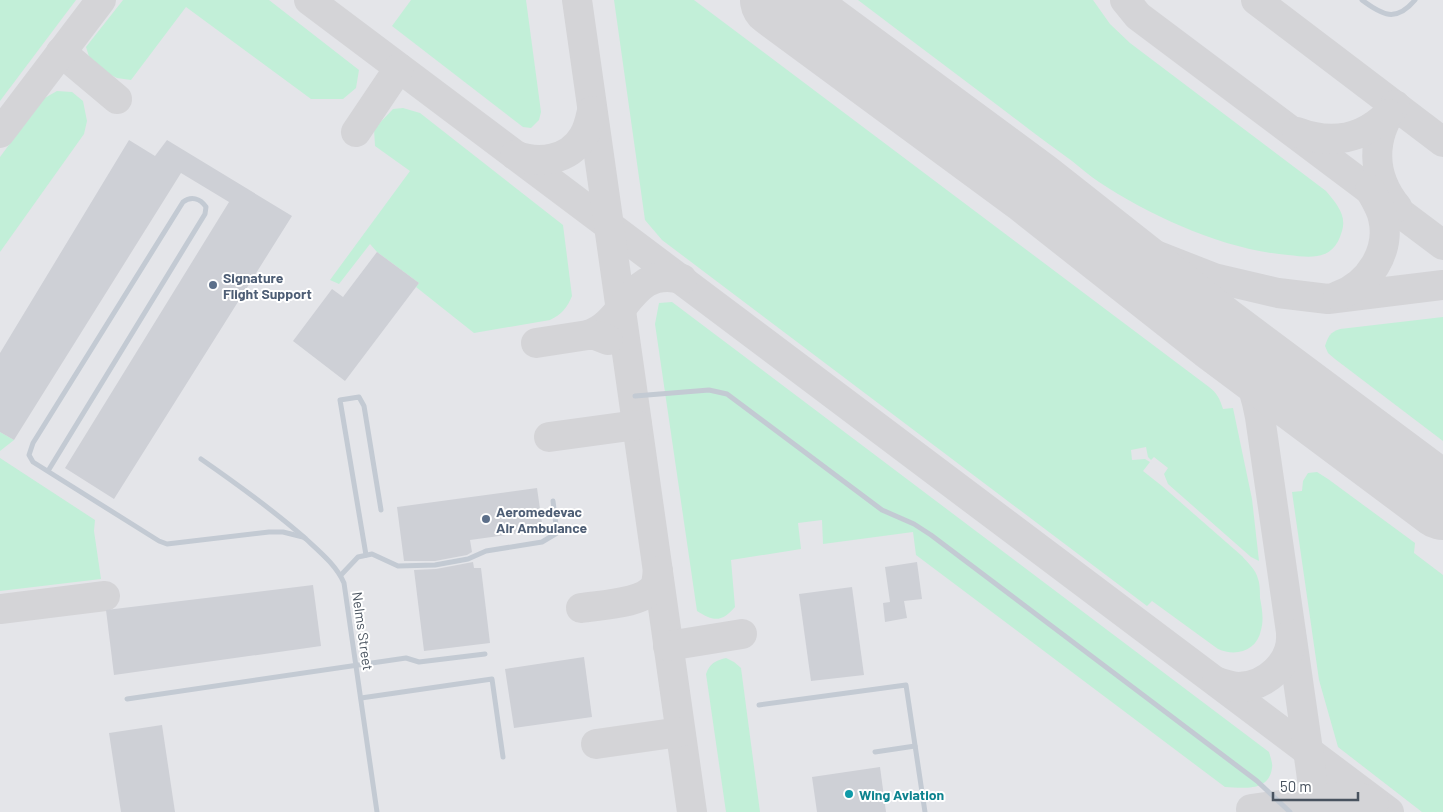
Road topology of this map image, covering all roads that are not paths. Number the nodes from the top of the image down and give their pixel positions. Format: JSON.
{"nodes":[{"id":1,"x":1362,"y":0,"type":"edge"},
{"id":2,"x":1414,"y":0,"type":"edge"},
{"id":3,"x":635,"y":396,"type":"dead end"},
{"id":4,"x":201,"y":459,"type":"dead end"},
{"id":5,"x":48,"y":471,"type":"junction"},
{"id":6,"x":553,"y":501,"type":"dead end"},
{"id":7,"x":381,"y":510,"type":"dead end"},
{"id":8,"x":303,"y":537,"type":"junction"},
{"id":9,"x":366,"y":555,"type":"junction"},
{"id":10,"x":341,"y":575,"type":"junction"},
{"id":11,"x":486,"y":654,"type":"dead end"},
{"id":12,"x":356,"y":666,"type":"junction"},
{"id":13,"x":361,"y":698,"type":"junction"},
{"id":14,"x":127,"y":699,"type":"dead end"},
{"id":15,"x":758,"y":705,"type":"dead end"},
{"id":16,"x":916,"y":746,"type":"junction"},
{"id":17,"x":875,"y":752,"type":"dead end"},
{"id":18,"x":503,"y":757,"type":"dead end"},
{"id":19,"x":377,"y":812,"type":"edge"},
{"id":20,"x":925,"y":812,"type":"edge"},
{"id":21,"x":1290,"y":812,"type":"edge"}],
"edges":[{"from":1,"to":2,"type":"lane"},
{"from":3,"to":21,"type":"lane"},
{"from":4,"to":8,"type":"lane","name":"Nelms Street"},
{"from":5,"to":5,"type":"lane"},
{"from":5,"to":8,"type":"lane"},
{"from":6,"to":9,"type":"lane"},
{"from":7,"to":9,"type":"lane"},
{"from":8,"to":10,"type":"lane","name":"Nelms Street"},
{"from":9,"to":10,"type":"lane"},
{"from":10,"to":12,"type":"lane","name":"Nelms Street"},
{"from":11,"to":12,"type":"lane"},
{"from":12,"to":13,"type":"lane","name":"Nelms Street"},
{"from":12,"to":14,"type":"lane"},
{"from":13,"to":18,"type":"lane"},
{"from":13,"to":19,"type":"lane","name":"Nelms Street"},
{"from":15,"to":16,"type":"lane"},
{"from":16,"to":17,"type":"lane"},
{"from":16,"to":20,"type":"lane"}]}
